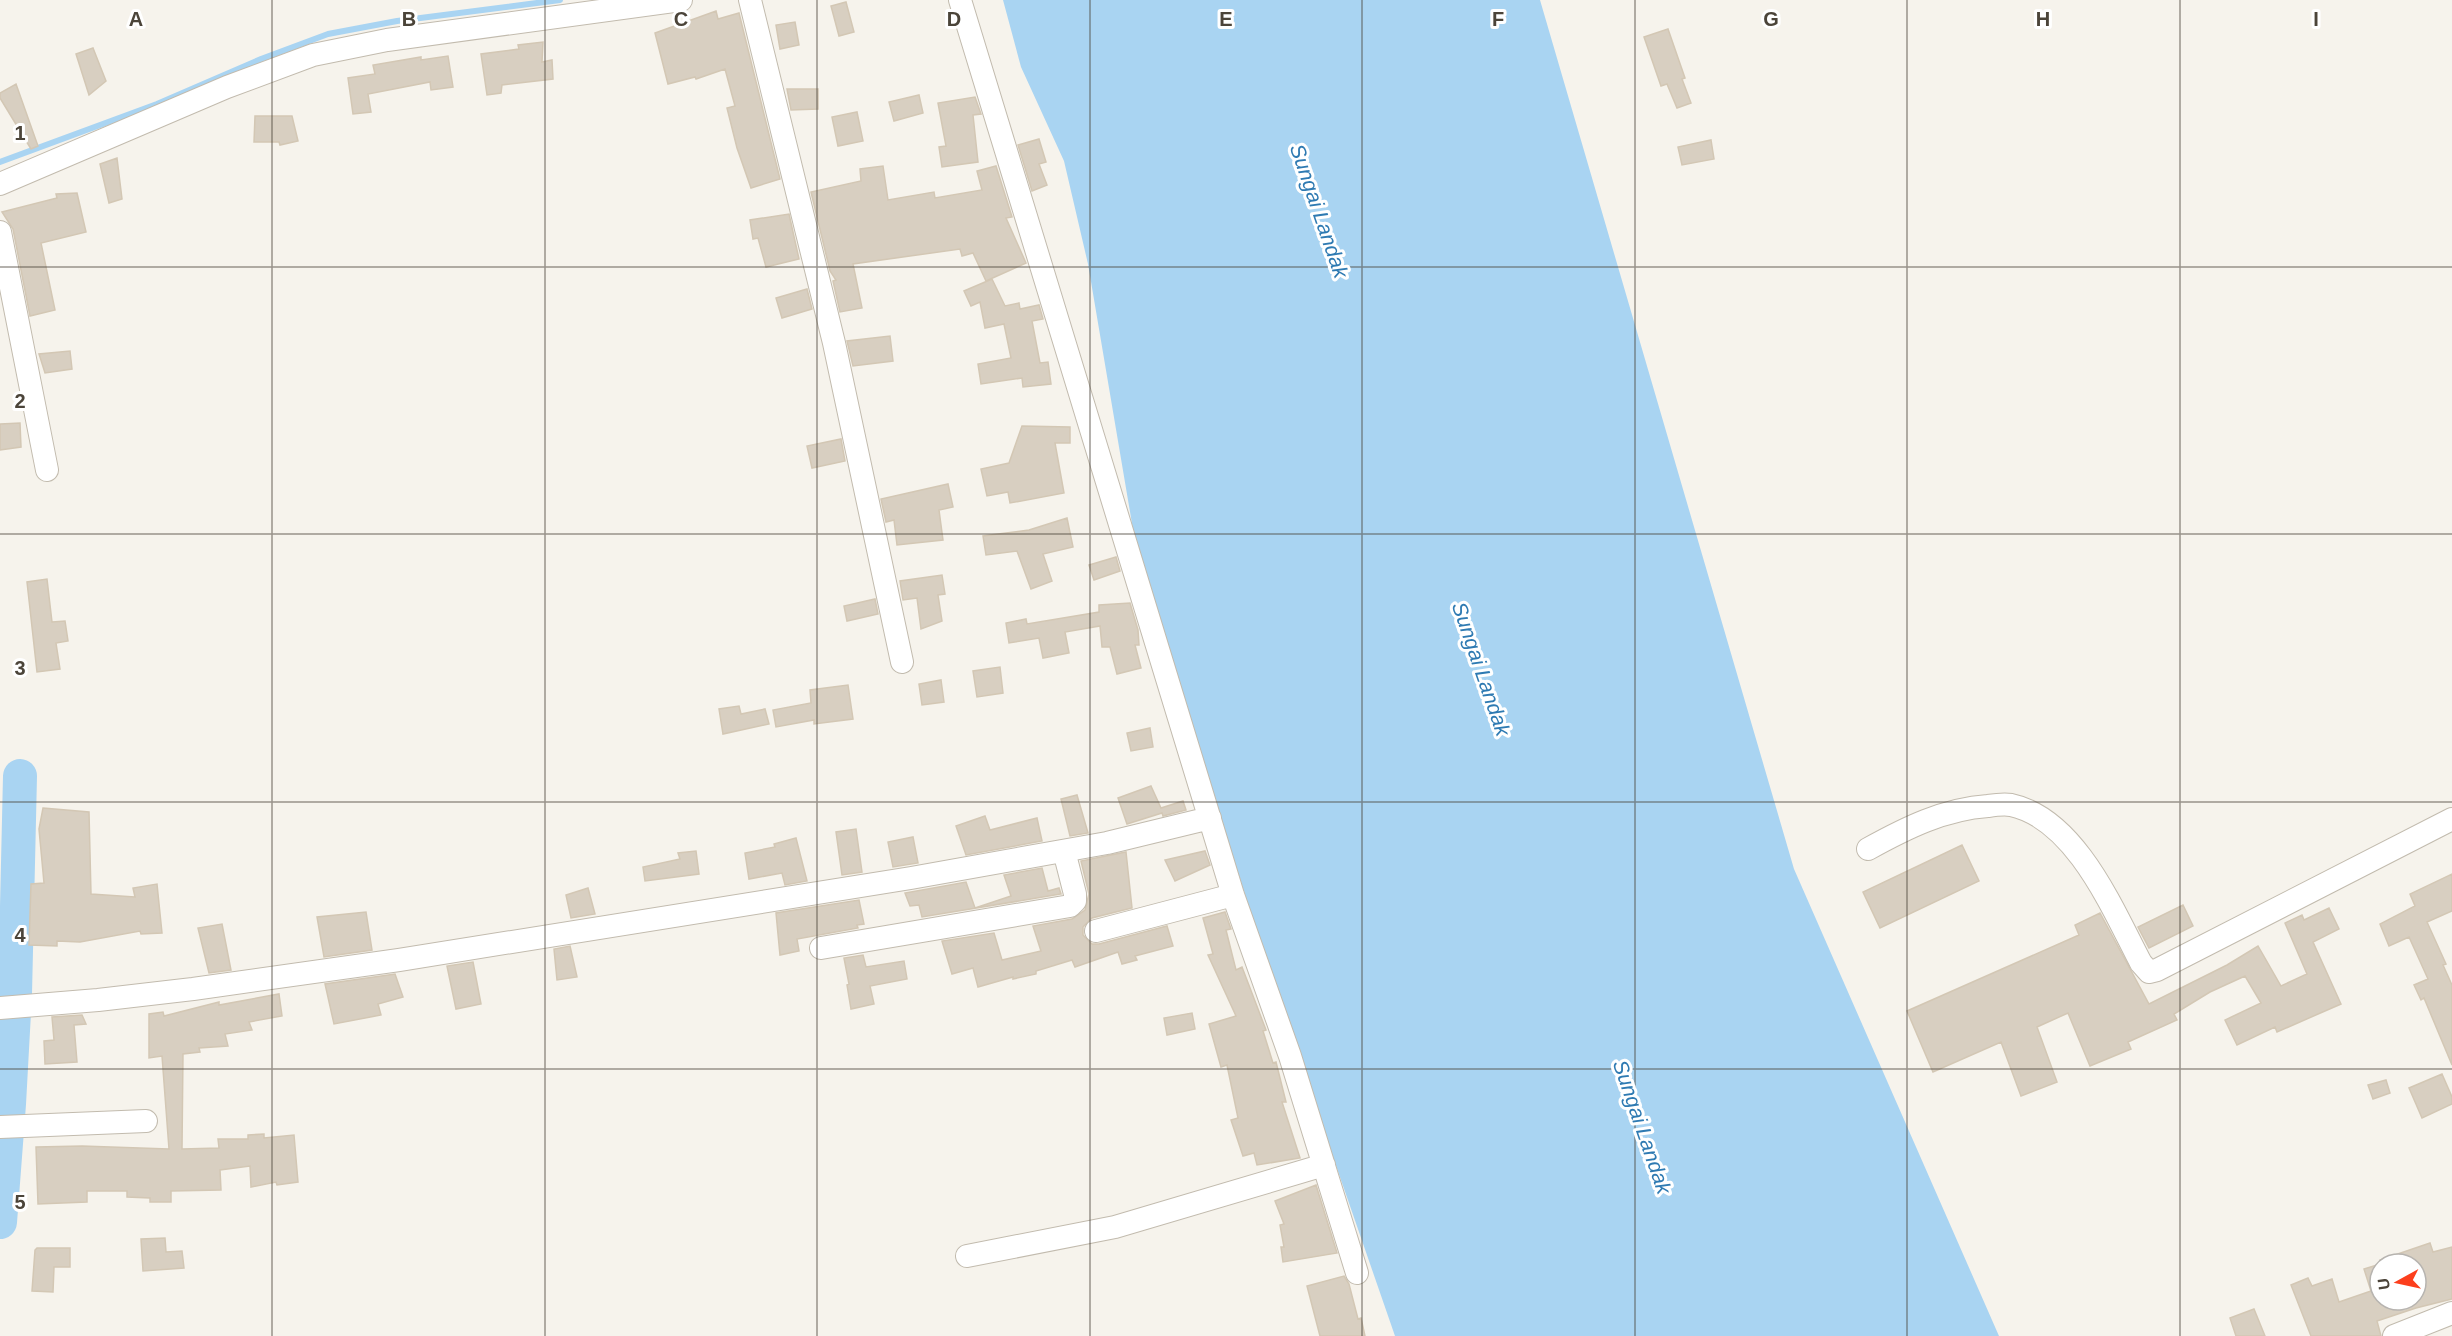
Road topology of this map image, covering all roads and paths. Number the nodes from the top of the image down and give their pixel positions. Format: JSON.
{"nodes":[{"id":1,"x":681,"y":0,"type":"edge"},
{"id":2,"x":750,"y":0,"type":"edge"},
{"id":3,"x":960,"y":0,"type":"edge"},
{"id":4,"x":0,"y":183,"type":"edge"},
{"id":5,"x":0,"y":232,"type":"edge"},
{"id":6,"x":47,"y":470,"type":"dead end"},
{"id":7,"x":902,"y":662,"type":"dead end"},
{"id":8,"x":1210,"y":818,"type":"junction"},
{"id":9,"x":2452,"y":819,"type":"edge"},
{"id":10,"x":1868,"y":849,"type":"dead end"},
{"id":11,"x":1064,"y":851,"type":"junction"},
{"id":12,"x":1233,"y":895,"type":"junction"},
{"id":13,"x":1096,"y":931,"type":"dead end"},
{"id":14,"x":821,"y":948,"type":"dead end"},
{"id":15,"x":12,"y":1007,"type":"edge"},
{"id":16,"x":146,"y":1120,"type":"dead end"},
{"id":17,"x":5,"y":1127,"type":"edge"},
{"id":18,"x":1324,"y":1165,"type":"junction"},
{"id":19,"x":967,"y":1256,"type":"dead end"},
{"id":20,"x":1357,"y":1273,"type":"dead end"},
{"id":21,"x":2452,"y":1313,"type":"edge"},
{"id":22,"x":2394,"y":1336,"type":"edge"}],
"edges":[{"from":1,"to":4,"type":"street"},
{"from":2,"to":7,"type":"street"},
{"from":3,"to":8,"type":"street"},
{"from":5,"to":6,"type":"street"},
{"from":8,"to":11,"type":"street"},
{"from":8,"to":12,"type":"street"},
{"from":9,"to":10,"type":"street"},
{"from":11,"to":14,"type":"street"},
{"from":11,"to":15,"type":"street"},
{"from":12,"to":13,"type":"street"},
{"from":12,"to":18,"type":"street"},
{"from":16,"to":17,"type":"street"},
{"from":18,"to":19,"type":"street"},
{"from":18,"to":20,"type":"street"},
{"from":21,"to":22,"type":"street"}]}
